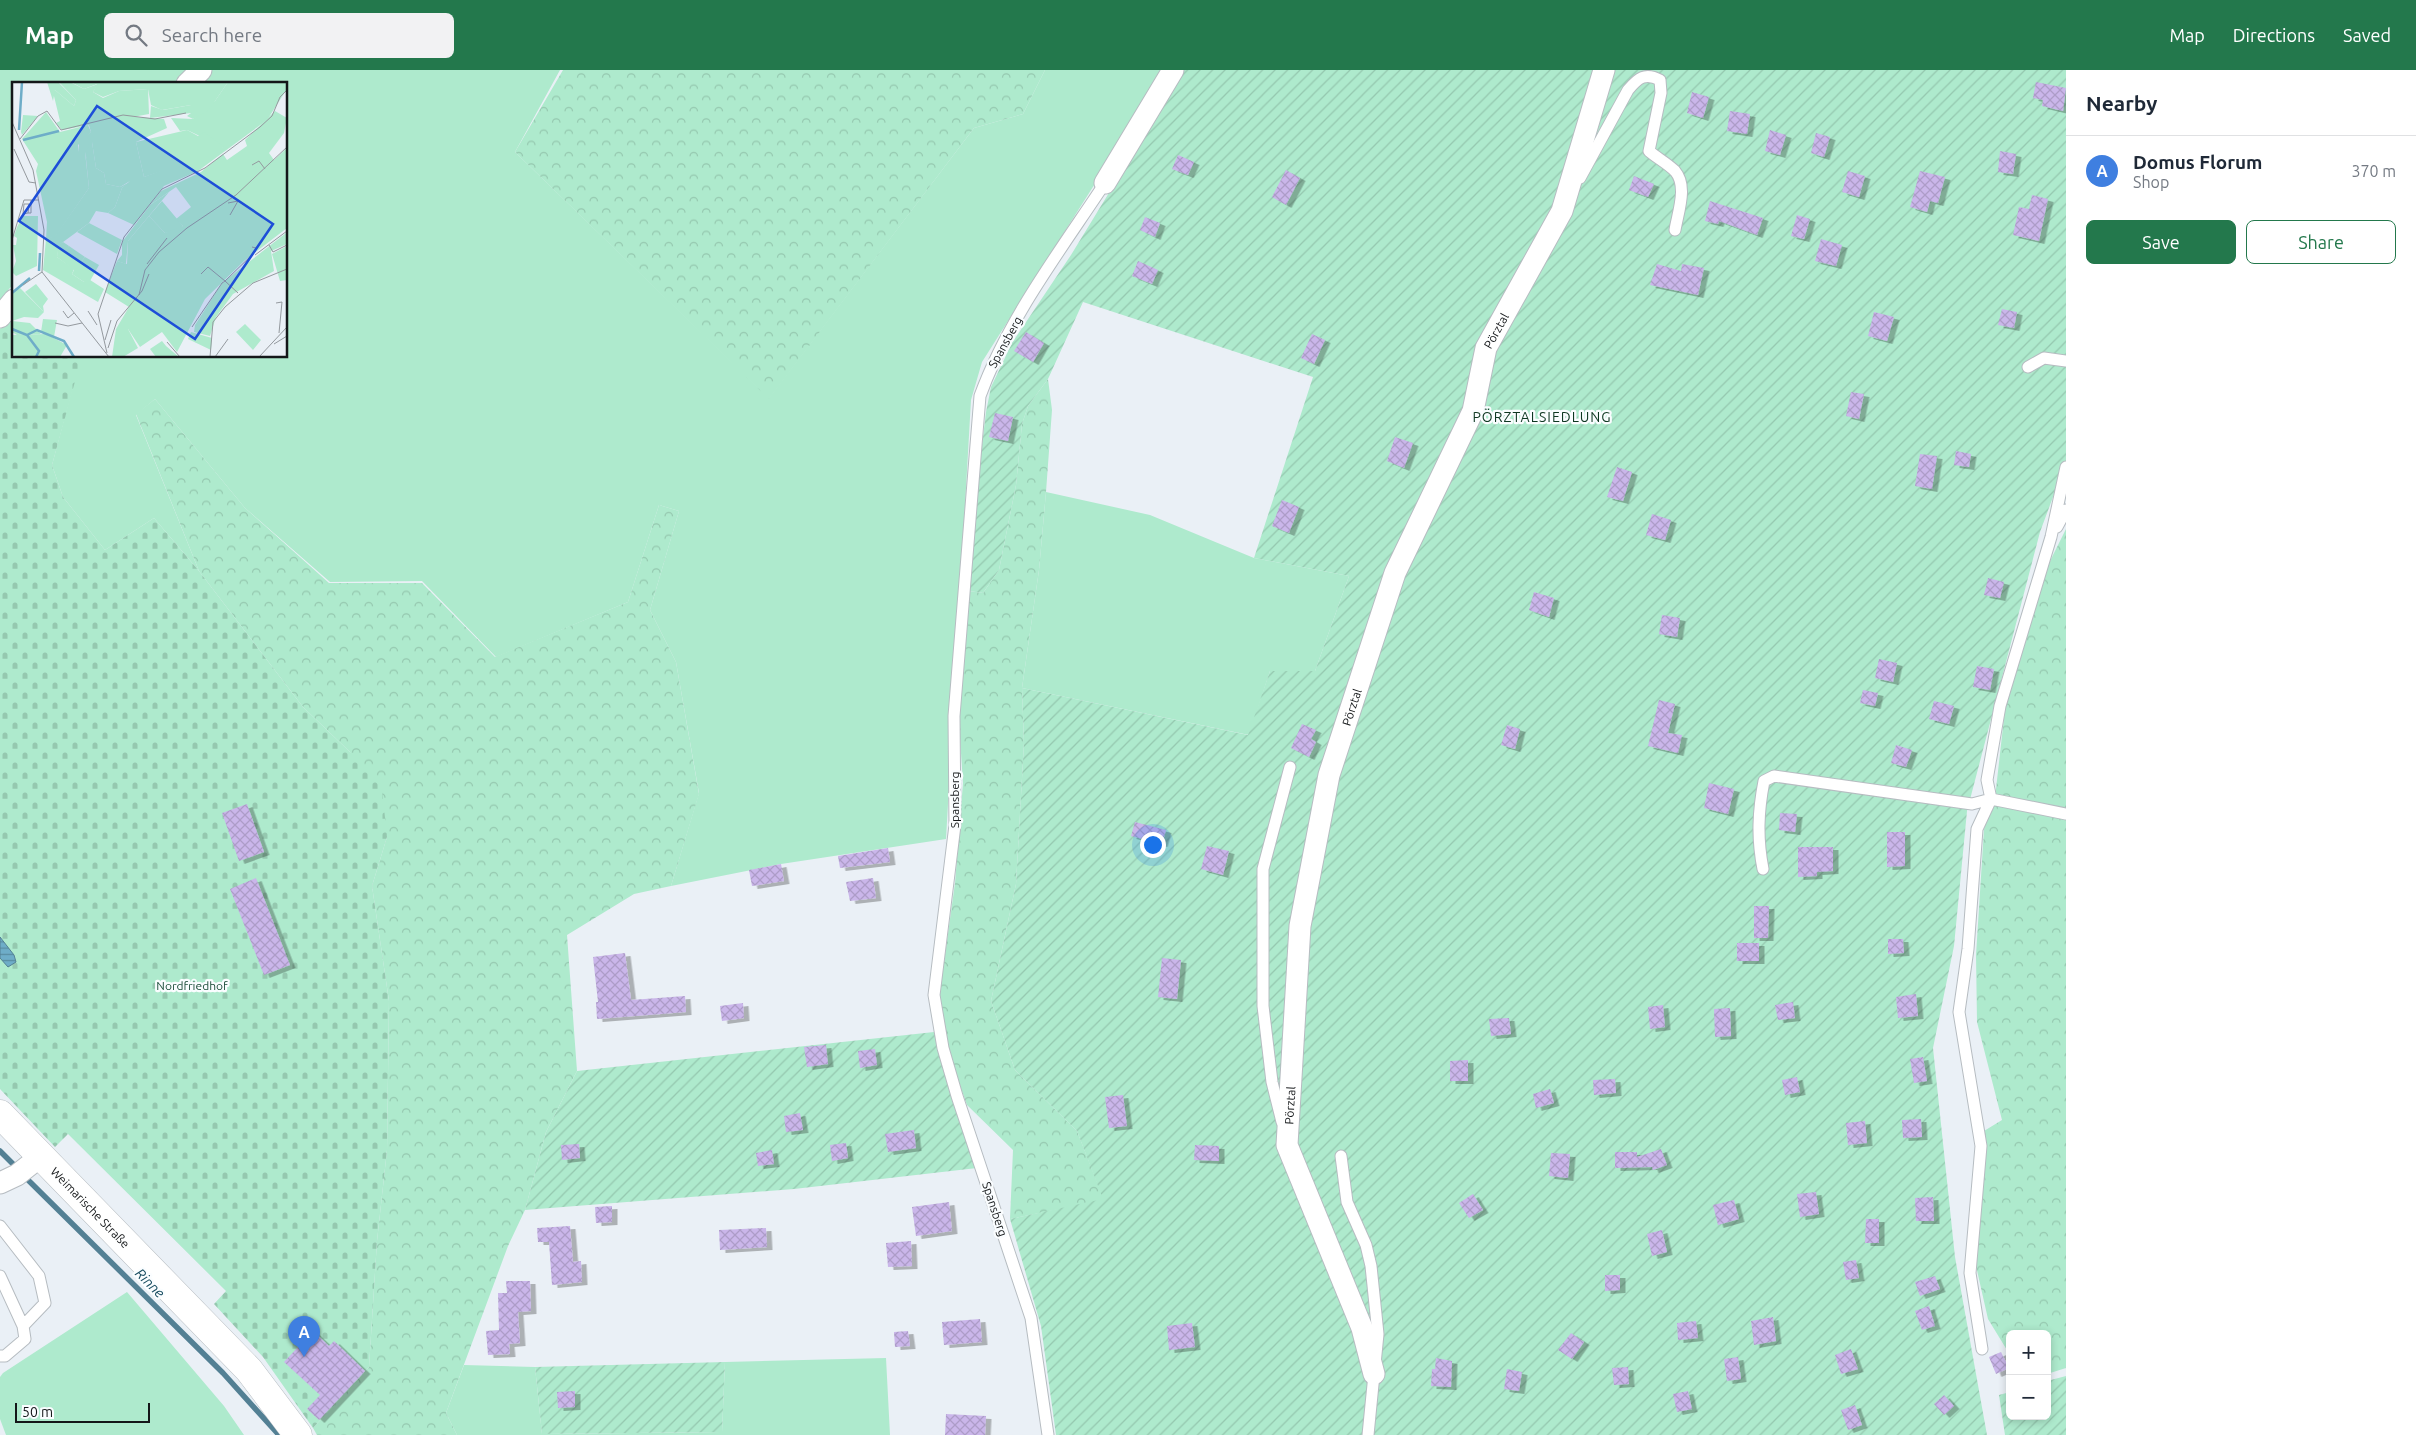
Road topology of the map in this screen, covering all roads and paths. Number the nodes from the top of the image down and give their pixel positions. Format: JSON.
{"nodes":[{"id":1,"x":200,"y":70,"type":"edge"},
{"id":2,"x":1173,"y":70,"type":"edge"},
{"id":3,"x":1604,"y":70,"type":"edge"},
{"id":4,"x":189,"y":82,"type":"edge"},
{"id":5,"x":1105,"y":183,"type":"joint"},
{"id":6,"x":1562,"y":211,"type":"junction"},
{"id":7,"x":1675,"y":230,"type":"dead end"},
{"id":8,"x":12,"y":302,"type":"edge"},
{"id":9,"x":0,"y":317,"type":"edge"},
{"id":10,"x":2066,"y":361,"type":"edge"},
{"id":11,"x":2028,"y":367,"type":"dead end"},
{"id":12,"x":2066,"y":467,"type":"edge"},
{"id":13,"x":2066,"y":510,"type":"edge"},
{"id":14,"x":2051,"y":537,"type":"junction"},
{"id":15,"x":1290,"y":767,"type":"dead end"},
{"id":16,"x":1991,"y":799,"type":"junction"},
{"id":17,"x":2066,"y":814,"type":"edge"},
{"id":18,"x":1763,"y":869,"type":"dead end"},
{"id":19,"x":0,"y":1114,"type":"edge"},
{"id":20,"x":1287,"y":1145,"type":"junction"},
{"id":21,"x":1341,"y":1156,"type":"dead end"},
{"id":22,"x":21,"y":1170,"type":"edge"},
{"id":23,"x":0,"y":1226,"type":"edge"},
{"id":24,"x":0,"y":1276,"type":"edge"},
{"id":25,"x":24,"y":1326,"type":"junction"},
{"id":26,"x":1982,"y":1349,"type":"dead end"},
{"id":27,"x":0,"y":1356,"type":"edge"},
{"id":28,"x":1374,"y":1374,"type":"junction"},
{"id":29,"x":298,"y":1435,"type":"edge"},
{"id":30,"x":1048,"y":1435,"type":"edge"},
{"id":31,"x":1368,"y":1435,"type":"edge"}],
"edges":[{"from":1,"to":4,"type":"street"},
{"from":2,"to":5,"type":"street"},
{"from":3,"to":6,"type":"street","name":"Pörztal"},
{"from":5,"to":30,"type":"lane","name":"Spansberg"},
{"from":6,"to":7,"type":"lane"},
{"from":6,"to":20,"type":"street","name":"Pörztal"},
{"from":8,"to":9,"type":"street"},
{"from":10,"to":11,"type":"lane"},
{"from":12,"to":14,"type":"lane"},
{"from":13,"to":14,"type":"lane"},
{"from":14,"to":16,"type":"lane"},
{"from":15,"to":20,"type":"lane"},
{"from":16,"to":17,"type":"lane"},
{"from":16,"to":18,"type":"lane"},
{"from":16,"to":26,"type":"lane"},
{"from":19,"to":22,"type":"main road","name":"Weimarische Straße"},
{"from":20,"to":28,"type":"street","name":"Pörztal"},
{"from":21,"to":28,"type":"lane","name":"Pörztal"},
{"from":22,"to":29,"type":"main road","name":"Weimarische Straße"},
{"from":23,"to":25,"type":"lane"},
{"from":24,"to":25,"type":"lane"},
{"from":25,"to":27,"type":"lane"},
{"from":28,"to":31,"type":"lane","name":"Pörztal"}]}
